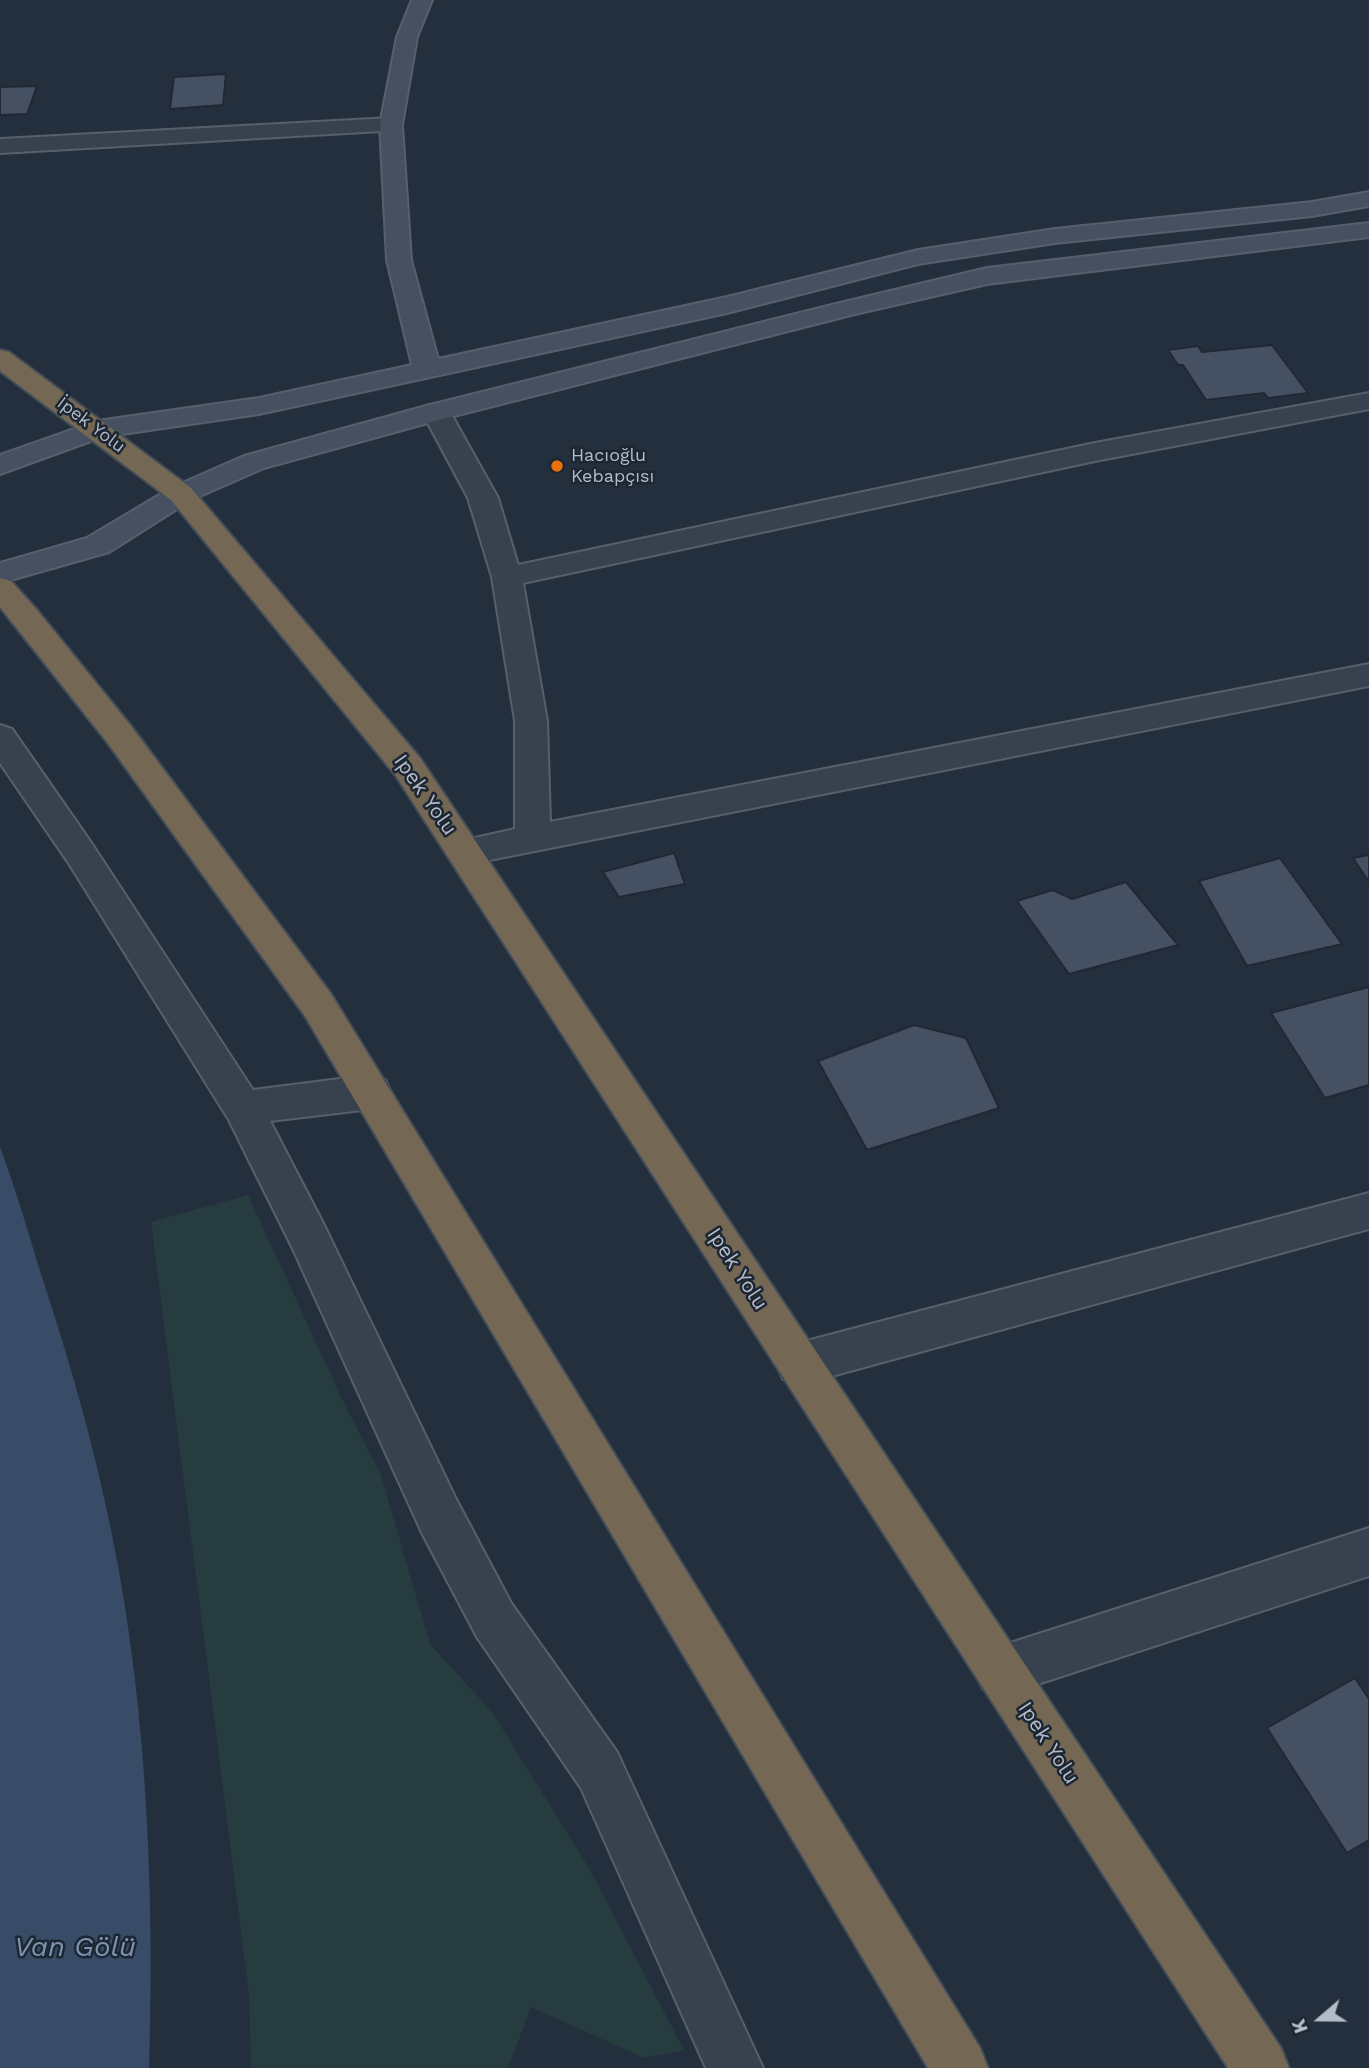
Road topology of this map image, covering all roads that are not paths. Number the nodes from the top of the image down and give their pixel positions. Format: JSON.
{"nodes":[{"id":1,"x":422,"y":0,"type":"edge"},
{"id":2,"x":391,"y":125,"type":"junction"},
{"id":3,"x":0,"y":146,"type":"edge"},
{"id":4,"x":1369,"y":199,"type":"edge"},
{"id":5,"x":1369,"y":230,"type":"edge"},
{"id":6,"x":0,"y":358,"type":"edge"},
{"id":7,"x":428,"y":370,"type":"junction"},
{"id":8,"x":1369,"y":401,"type":"edge"},
{"id":9,"x":436,"y":412,"type":"junction"},
{"id":10,"x":97,"y":429,"type":"junction"},
{"id":11,"x":0,"y":465,"type":"edge"},
{"id":12,"x":181,"y":494,"type":"junction"},
{"id":13,"x":0,"y":573,"type":"edge"},
{"id":14,"x":507,"y":577,"type":"junction"},
{"id":15,"x":9,"y":605,"type":"edge"},
{"id":16,"x":1369,"y":675,"type":"edge"},
{"id":17,"x":0,"y":737,"type":"edge"},
{"id":18,"x":533,"y":839,"type":"junction"},
{"id":19,"x":464,"y":852,"type":"junction"},
{"id":20,"x":371,"y":1092,"type":"junction"},
{"id":21,"x":243,"y":1108,"type":"junction"},
{"id":22,"x":1369,"y":1211,"type":"edge"},
{"id":23,"x":799,"y":1364,"type":"junction"},
{"id":24,"x":1369,"y":1552,"type":"edge"},
{"id":25,"x":1001,"y":1671,"type":"junction"},
{"id":26,"x":735,"y":2068,"type":"edge"},
{"id":27,"x":960,"y":2068,"type":"edge"},
{"id":28,"x":1261,"y":2068,"type":"edge"}],
"edges":[{"from":1,"to":2,"type":"main road"},
{"from":2,"to":3,"type":"street"},
{"from":2,"to":7,"type":"main road"},
{"from":4,"to":7,"type":"main road"},
{"from":5,"to":9,"type":"main road"},
{"from":6,"to":10,"type":"highway","name":"İpek Yolu"},
{"from":7,"to":10,"type":"main road"},
{"from":8,"to":14,"type":"street"},
{"from":9,"to":12,"type":"main road"},
{"from":9,"to":14,"type":"street"},
{"from":10,"to":11,"type":"main road"},
{"from":10,"to":12,"type":"highway","name":"İpek Yolu"},
{"from":12,"to":13,"type":"main road"},
{"from":12,"to":19,"type":"highway","name":"Ipek Yolu"},
{"from":14,"to":18,"type":"street"},
{"from":15,"to":20,"type":"highway"},
{"from":16,"to":18,"type":"street"},
{"from":17,"to":21,"type":"street"},
{"from":18,"to":19,"type":"street"},
{"from":19,"to":23,"type":"highway","name":"Ipek Yolu"},
{"from":20,"to":21,"type":"street"},
{"from":20,"to":27,"type":"highway"},
{"from":21,"to":26,"type":"street"},
{"from":22,"to":23,"type":"street"},
{"from":23,"to":25,"type":"highway","name":"Ipek Yolu"},
{"from":24,"to":25,"type":"street"},
{"from":25,"to":28,"type":"highway","name":"Ipek Yolu"}]}
